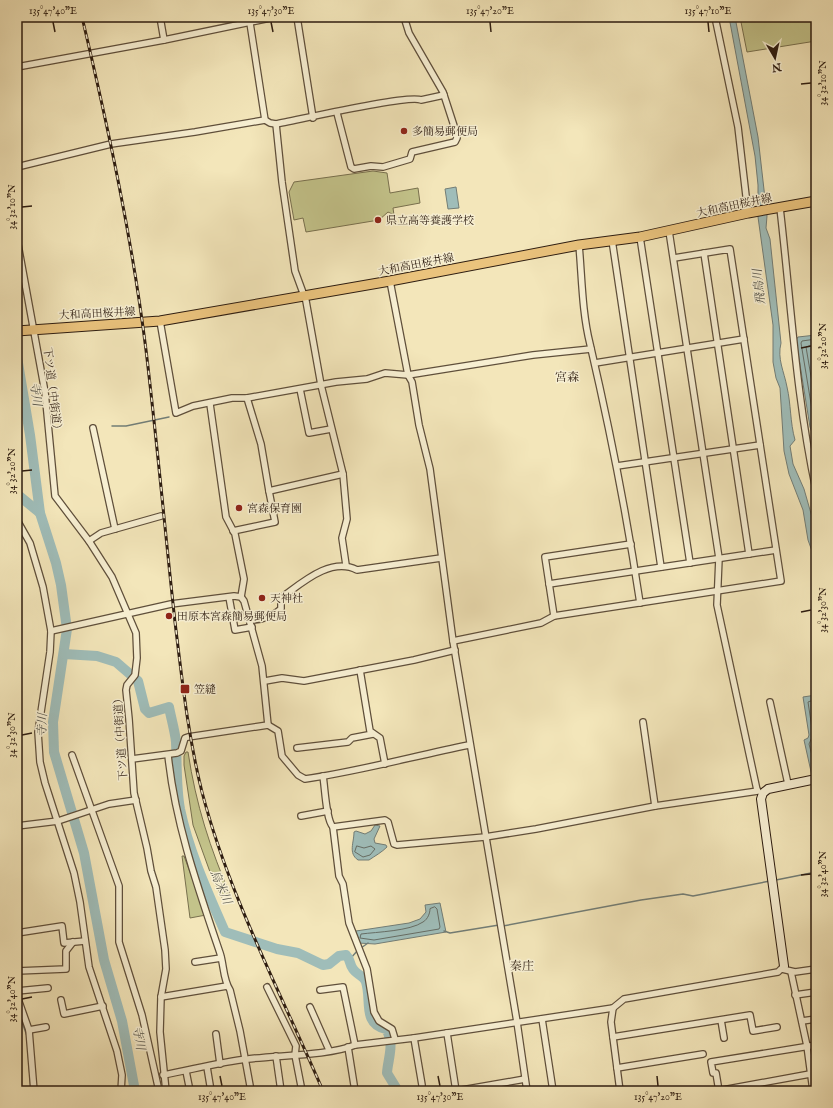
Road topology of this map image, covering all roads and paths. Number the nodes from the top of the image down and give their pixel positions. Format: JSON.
{"nodes":[{"id":1,"x":160,"y":17,"type":"edge"},
{"id":2,"x":275,"y":17,"type":"edge"},
{"id":3,"x":297,"y":17,"type":"edge"},
{"id":4,"x":404,"y":17,"type":"edge"},
{"id":5,"x":715,"y":17,"type":"edge"},
{"id":6,"x":250,"y":23,"type":"junction"},
{"id":7,"x":164,"y":40,"type":"junction"},
{"id":8,"x":17,"y":67,"type":"edge"},
{"id":9,"x":444,"y":96,"type":"junction"},
{"id":10,"x":337,"y":113,"type":"junction"},
{"id":11,"x":313,"y":118,"type":"junction"},
{"id":12,"x":266,"y":120,"type":"junction"},
{"id":13,"x":276,"y":124,"type":"junction"},
{"id":14,"x":17,"y":167,"type":"edge"},
{"id":15,"x":816,"y":200,"type":"edge"},
{"id":16,"x":778,"y":208,"type":"junction"},
{"id":17,"x":749,"y":213,"type":"junction"},
{"id":18,"x":669,"y":231,"type":"junction"},
{"id":19,"x":640,"y":237,"type":"junction"},
{"id":20,"x":17,"y":239,"type":"edge"},
{"id":21,"x":612,"y":240,"type":"junction"},
{"id":22,"x":579,"y":245,"type":"junction"},
{"id":23,"x":704,"y":253,"type":"junction"},
{"id":24,"x":674,"y":258,"type":"junction"},
{"id":25,"x":390,"y":281,"type":"junction"},
{"id":26,"x":303,"y":296,"type":"junction"},
{"id":27,"x":160,"y":321,"type":"junction"},
{"id":28,"x":32,"y":329,"type":"junction"},
{"id":29,"x":17,"y":331,"type":"edge"},
{"id":30,"x":744,"y":340,"type":"junction"},
{"id":31,"x":717,"y":344,"type":"junction"},
{"id":32,"x":592,"y":348,"type":"junction"},
{"id":33,"x":687,"y":348,"type":"junction"},
{"id":34,"x":658,"y":353,"type":"junction"},
{"id":35,"x":630,"y":357,"type":"junction"},
{"id":36,"x":595,"y":363,"type":"junction"},
{"id":37,"x":408,"y":375,"type":"junction"},
{"id":38,"x":321,"y":385,"type":"junction"},
{"id":39,"x":300,"y":389,"type":"junction"},
{"id":40,"x":247,"y":398,"type":"junction"},
{"id":41,"x":210,"y":404,"type":"junction"},
{"id":42,"x":93,"y":428,"type":"dead end"},
{"id":43,"x":331,"y":429,"type":"junction"},
{"id":44,"x":760,"y":445,"type":"junction"},
{"id":45,"x":733,"y":449,"type":"junction"},
{"id":46,"x":703,"y":453,"type":"junction"},
{"id":47,"x":674,"y":458,"type":"junction"},
{"id":48,"x":646,"y":462,"type":"junction"},
{"id":49,"x":617,"y":466,"type":"junction"},
{"id":50,"x":343,"y":474,"type":"junction"},
{"id":51,"x":816,"y":490,"type":"edge"},
{"id":52,"x":269,"y":491,"type":"junction"},
{"id":53,"x":161,"y":516,"type":"dead end"},
{"id":54,"x":17,"y":520,"type":"edge"},
{"id":55,"x":115,"y":529,"type":"junction"},
{"id":56,"x":233,"y":531,"type":"junction"},
{"id":57,"x":89,"y":542,"type":"junction"},
{"id":58,"x":631,"y":544,"type":"junction"},
{"id":59,"x":776,"y":550,"type":"junction"},
{"id":60,"x":749,"y":554,"type":"junction"},
{"id":61,"x":441,"y":558,"type":"junction"},
{"id":62,"x":719,"y":558,"type":"junction"},
{"id":63,"x":690,"y":563,"type":"junction"},
{"id":64,"x":346,"y":566,"type":"junction"},
{"id":65,"x":661,"y":567,"type":"junction"},
{"id":66,"x":635,"y":571,"type":"junction"},
{"id":67,"x":549,"y":584,"type":"junction"},
{"id":68,"x":717,"y":591,"type":"junction"},
{"id":69,"x":229,"y":596,"type":"junction"},
{"id":70,"x":241,"y":597,"type":"junction"},
{"id":71,"x":640,"y":603,"type":"junction"},
{"id":72,"x":129,"y":614,"type":"junction"},
{"id":73,"x":554,"y":616,"type":"junction"},
{"id":74,"x":250,"y":620,"type":"junction"},
{"id":75,"x":252,"y":628,"type":"junction"},
{"id":76,"x":53,"y":630,"type":"junction"},
{"id":77,"x":453,"y":641,"type":"junction"},
{"id":78,"x":455,"y":650,"type":"junction"},
{"id":79,"x":360,"y":670,"type":"junction"},
{"id":80,"x":265,"y":681,"type":"junction"},
{"id":81,"x":770,"y":702,"type":"dead end"},
{"id":82,"x":643,"y":722,"type":"dead end"},
{"id":83,"x":268,"y":726,"type":"junction"},
{"id":84,"x":373,"y":734,"type":"junction"},
{"id":85,"x":469,"y":745,"type":"junction"},
{"id":86,"x":297,"y":748,"type":"dead end"},
{"id":87,"x":72,"y":755,"type":"dead end"},
{"id":88,"x":168,"y":755,"type":"junction"},
{"id":89,"x":132,"y":759,"type":"junction"},
{"id":90,"x":385,"y":764,"type":"junction"},
{"id":91,"x":322,"y":776,"type":"junction"},
{"id":92,"x":816,"y":779,"type":"edge"},
{"id":93,"x":788,"y":784,"type":"junction"},
{"id":94,"x":760,"y":791,"type":"junction"},
{"id":95,"x":136,"y":800,"type":"junction"},
{"id":96,"x":655,"y":806,"type":"junction"},
{"id":97,"x":91,"y":810,"type":"junction"},
{"id":98,"x":328,"y":811,"type":"junction"},
{"id":99,"x":301,"y":816,"type":"dead end"},
{"id":100,"x":59,"y":821,"type":"junction"},
{"id":101,"x":17,"y":826,"type":"edge"},
{"id":102,"x":333,"y":827,"type":"junction"},
{"id":103,"x":485,"y":837,"type":"junction"},
{"id":104,"x":17,"y":933,"type":"edge"},
{"id":105,"x":85,"y":941,"type":"junction"},
{"id":106,"x":74,"y":942,"type":"junction"},
{"id":107,"x":221,"y":958,"type":"junction"},
{"id":108,"x":195,"y":962,"type":"dead end"},
{"id":109,"x":783,"y":968,"type":"junction"},
{"id":110,"x":816,"y":969,"type":"edge"},
{"id":111,"x":17,"y":970,"type":"edge"},
{"id":112,"x":791,"y":972,"type":"junction"},
{"id":113,"x":228,"y":986,"type":"junction"},
{"id":114,"x":267,"y":987,"type":"dead end"},
{"id":115,"x":48,"y":988,"type":"dead end"},
{"id":116,"x":320,"y":990,"type":"dead end"},
{"id":117,"x":17,"y":991,"type":"edge"},
{"id":118,"x":816,"y":992,"type":"edge"},
{"id":119,"x":795,"y":995,"type":"junction"},
{"id":120,"x":17,"y":996,"type":"edge"},
{"id":121,"x":161,"y":997,"type":"junction"},
{"id":122,"x":61,"y":1000,"type":"dead end"},
{"id":123,"x":103,"y":1006,"type":"junction"},
{"id":124,"x":310,"y":1007,"type":"dead end"},
{"id":125,"x":613,"y":1008,"type":"junction"},
{"id":126,"x":542,"y":1019,"type":"junction"},
{"id":127,"x":816,"y":1019,"type":"edge"},
{"id":128,"x":721,"y":1020,"type":"junction"},
{"id":129,"x":802,"y":1021,"type":"junction"},
{"id":130,"x":517,"y":1022,"type":"junction"},
{"id":131,"x":46,"y":1027,"type":"dead end"},
{"id":132,"x":777,"y":1027,"type":"dead end"},
{"id":133,"x":29,"y":1030,"type":"junction"},
{"id":134,"x":447,"y":1033,"type":"junction"},
{"id":135,"x":216,"y":1034,"type":"dead end"},
{"id":136,"x":612,"y":1037,"type":"junction"},
{"id":137,"x":414,"y":1038,"type":"junction"},
{"id":138,"x":724,"y":1038,"type":"dead end"},
{"id":139,"x":392,"y":1040,"type":"junction"},
{"id":140,"x":816,"y":1044,"type":"edge"},
{"id":141,"x":355,"y":1045,"type":"junction"},
{"id":142,"x":807,"y":1046,"type":"junction"},
{"id":143,"x":348,"y":1047,"type":"junction"},
{"id":144,"x":329,"y":1050,"type":"junction"},
{"id":145,"x":703,"y":1054,"type":"dead end"},
{"id":146,"x":296,"y":1055,"type":"junction"},
{"id":147,"x":276,"y":1056,"type":"junction"},
{"id":148,"x":246,"y":1059,"type":"junction"},
{"id":149,"x":220,"y":1064,"type":"junction"},
{"id":150,"x":207,"y":1067,"type":"junction"},
{"id":151,"x":617,"y":1068,"type":"junction"},
{"id":152,"x":186,"y":1071,"type":"junction"},
{"id":153,"x":810,"y":1074,"type":"junction"},
{"id":154,"x":163,"y":1075,"type":"junction"},
{"id":155,"x":526,"y":1079,"type":"junction"},
{"id":156,"x":422,"y":1085,"type":"dead end"},
{"id":157,"x":34,"y":1091,"type":"edge"},
{"id":158,"x":121,"y":1091,"type":"edge"},
{"id":159,"x":159,"y":1091,"type":"edge"},
{"id":160,"x":166,"y":1091,"type":"edge"},
{"id":161,"x":190,"y":1091,"type":"edge"},
{"id":162,"x":211,"y":1091,"type":"edge"},
{"id":163,"x":251,"y":1091,"type":"edge"},
{"id":164,"x":281,"y":1091,"type":"edge"},
{"id":165,"x":302,"y":1091,"type":"edge"},
{"id":166,"x":355,"y":1091,"type":"edge"},
{"id":167,"x":456,"y":1091,"type":"edge"},
{"id":168,"x":527,"y":1091,"type":"edge"},
{"id":169,"x":553,"y":1091,"type":"edge"},
{"id":170,"x":620,"y":1091,"type":"edge"},
{"id":171,"x":718,"y":1091,"type":"edge"},
{"id":172,"x":813,"y":1091,"type":"edge"}],
"edges":[{"from":1,"to":7,"type":"street"},
{"from":2,"to":6,"type":"street"},
{"from":3,"to":11,"type":"street"},
{"from":4,"to":9,"type":"street"},
{"from":5,"to":17,"type":"street"},
{"from":6,"to":7,"type":"street"},
{"from":6,"to":12,"type":"street"},
{"from":7,"to":8,"type":"street"},
{"from":9,"to":10,"type":"street"},
{"from":9,"to":10,"type":"street"},
{"from":10,"to":11,"type":"street"},
{"from":11,"to":13,"type":"street"},
{"from":12,"to":13,"type":"street"},
{"from":12,"to":14,"type":"street"},
{"from":13,"to":26,"type":"street"},
{"from":15,"to":16,"type":"main road","name":"大和高田桜井線"},
{"from":16,"to":17,"type":"main road","name":"大和高田桜井線"},
{"from":16,"to":51,"type":"street"},
{"from":17,"to":18,"type":"main road","name":"大和高田桜井線"},
{"from":18,"to":19,"type":"main road","name":"大和高田桜井線"},
{"from":18,"to":24,"type":"street"},
{"from":19,"to":21,"type":"main road","name":"大和高田桜井線"},
{"from":19,"to":34,"type":"street"},
{"from":20,"to":28,"type":"street","name":"下ツ道（中街道）"},
{"from":21,"to":22,"type":"main road","name":"大和高田桜井線"},
{"from":21,"to":35,"type":"street"},
{"from":22,"to":25,"type":"main road","name":"大和高田桜井線"},
{"from":22,"to":32,"type":"street"},
{"from":23,"to":24,"type":"street"},
{"from":23,"to":30,"type":"street"},
{"from":23,"to":31,"type":"street"},
{"from":24,"to":33,"type":"street"},
{"from":25,"to":26,"type":"main road","name":"大和高田桜井線"},
{"from":25,"to":37,"type":"street"},
{"from":26,"to":27,"type":"main road","name":"大和高田桜井線"},
{"from":26,"to":38,"type":"street"},
{"from":27,"to":28,"type":"main road","name":"大和高田桜井線"},
{"from":27,"to":41,"type":"street"},
{"from":28,"to":29,"type":"main road","name":"大和高田桜井線"},
{"from":28,"to":57,"type":"street","name":"下ツ道（中街道）"},
{"from":30,"to":31,"type":"street"},
{"from":30,"to":44,"type":"street"},
{"from":31,"to":33,"type":"street"},
{"from":31,"to":45,"type":"street"},
{"from":32,"to":36,"type":"street"},
{"from":32,"to":37,"type":"street"},
{"from":33,"to":34,"type":"street"},
{"from":33,"to":46,"type":"street"},
{"from":34,"to":35,"type":"street"},
{"from":34,"to":47,"type":"street"},
{"from":35,"to":36,"type":"street"},
{"from":35,"to":48,"type":"street"},
{"from":36,"to":49,"type":"street"},
{"from":37,"to":38,"type":"street"},
{"from":37,"to":61,"type":"street"},
{"from":38,"to":39,"type":"street"},
{"from":38,"to":43,"type":"street"},
{"from":39,"to":40,"type":"street"},
{"from":39,"to":43,"type":"street"},
{"from":40,"to":41,"type":"street"},
{"from":40,"to":52,"type":"street"},
{"from":41,"to":56,"type":"street"},
{"from":42,"to":55,"type":"street"},
{"from":43,"to":50,"type":"street"},
{"from":44,"to":45,"type":"street"},
{"from":44,"to":59,"type":"street"},
{"from":45,"to":46,"type":"street"},
{"from":45,"to":60,"type":"street"},
{"from":46,"to":47,"type":"street"},
{"from":46,"to":62,"type":"street"},
{"from":47,"to":48,"type":"street"},
{"from":47,"to":63,"type":"street"},
{"from":48,"to":49,"type":"street"},
{"from":48,"to":65,"type":"street"},
{"from":49,"to":58,"type":"street"},
{"from":50,"to":52,"type":"street"},
{"from":50,"to":64,"type":"street"},
{"from":52,"to":56,"type":"street"},
{"from":53,"to":55,"type":"street"},
{"from":54,"to":76,"type":"street"},
{"from":55,"to":57,"type":"street"},
{"from":56,"to":70,"type":"street"},
{"from":57,"to":72,"type":"street","name":"下ツ道（中街道）"},
{"from":58,"to":66,"type":"street"},
{"from":58,"to":67,"type":"street"},
{"from":59,"to":60,"type":"street"},
{"from":59,"to":68,"type":"street"},
{"from":60,"to":62,"type":"street"},
{"from":61,"to":64,"type":"street"},
{"from":61,"to":77,"type":"street"},
{"from":62,"to":63,"type":"street"},
{"from":62,"to":68,"type":"street"},
{"from":63,"to":65,"type":"street"},
{"from":64,"to":74,"type":"street"},
{"from":65,"to":66,"type":"street"},
{"from":66,"to":67,"type":"street"},
{"from":66,"to":71,"type":"street"},
{"from":67,"to":73,"type":"street"},
{"from":68,"to":71,"type":"street"},
{"from":68,"to":94,"type":"street"},
{"from":69,"to":70,"type":"street"},
{"from":69,"to":72,"type":"street"},
{"from":69,"to":75,"type":"street"},
{"from":70,"to":74,"type":"street"},
{"from":71,"to":73,"type":"street"},
{"from":72,"to":76,"type":"street"},
{"from":72,"to":89,"type":"street","name":"下ツ道（中街道）"},
{"from":73,"to":77,"type":"street"},
{"from":74,"to":75,"type":"street"},
{"from":75,"to":80,"type":"street"},
{"from":76,"to":100,"type":"street"},
{"from":77,"to":78,"type":"street"},
{"from":78,"to":79,"type":"street"},
{"from":78,"to":85,"type":"street"},
{"from":79,"to":80,"type":"street"},
{"from":79,"to":84,"type":"street"},
{"from":80,"to":83,"type":"street"},
{"from":81,"to":93,"type":"street"},
{"from":82,"to":96,"type":"street"},
{"from":83,"to":88,"type":"street"},
{"from":83,"to":91,"type":"street"},
{"from":84,"to":86,"type":"street"},
{"from":84,"to":90,"type":"street"},
{"from":85,"to":90,"type":"street"},
{"from":85,"to":103,"type":"street"},
{"from":87,"to":97,"type":"street"},
{"from":88,"to":89,"type":"street"},
{"from":88,"to":107,"type":"street"},
{"from":89,"to":95,"type":"street","name":"下ツ道（中街道）"},
{"from":90,"to":91,"type":"street"},
{"from":91,"to":98,"type":"street"},
{"from":92,"to":93,"type":"street"},
{"from":93,"to":94,"type":"street"},
{"from":94,"to":96,"type":"street"},
{"from":94,"to":109,"type":"street"},
{"from":95,"to":97,"type":"street"},
{"from":95,"to":121,"type":"street","name":"下ツ道（中街道）"},
{"from":96,"to":103,"type":"street"},
{"from":97,"to":100,"type":"street"},
{"from":97,"to":159,"type":"street"},
{"from":98,"to":99,"type":"street"},
{"from":98,"to":102,"type":"street"},
{"from":100,"to":101,"type":"street"},
{"from":100,"to":105,"type":"street"},
{"from":102,"to":103,"type":"street"},
{"from":102,"to":139,"type":"street"},
{"from":103,"to":130,"type":"street"},
{"from":104,"to":106,"type":"street"},
{"from":105,"to":106,"type":"street"},
{"from":105,"to":123,"type":"street"},
{"from":106,"to":111,"type":"street"},
{"from":107,"to":108,"type":"street"},
{"from":107,"to":113,"type":"street"},
{"from":109,"to":112,"type":"street"},
{"from":109,"to":125,"type":"street"},
{"from":110,"to":112,"type":"street"},
{"from":112,"to":119,"type":"street"},
{"from":113,"to":121,"type":"street"},
{"from":113,"to":148,"type":"street"},
{"from":114,"to":146,"type":"street"},
{"from":115,"to":117,"type":"street"},
{"from":116,"to":141,"type":"street"},
{"from":118,"to":119,"type":"street"},
{"from":119,"to":129,"type":"street"},
{"from":120,"to":133,"type":"street"},
{"from":121,"to":154,"type":"street","name":"下ツ道（中街道）"},
{"from":122,"to":123,"type":"street"},
{"from":123,"to":158,"type":"street"},
{"from":124,"to":144,"type":"street"},
{"from":125,"to":126,"type":"street"},
{"from":125,"to":136,"type":"street"},
{"from":126,"to":130,"type":"street"},
{"from":126,"to":169,"type":"street"},
{"from":127,"to":129,"type":"street"},
{"from":128,"to":132,"type":"street"},
{"from":128,"to":136,"type":"street"},
{"from":128,"to":138,"type":"street"},
{"from":129,"to":142,"type":"street"},
{"from":130,"to":134,"type":"street"},
{"from":130,"to":155,"type":"street"},
{"from":131,"to":133,"type":"street"},
{"from":133,"to":157,"type":"street"},
{"from":134,"to":137,"type":"street"},
{"from":134,"to":167,"type":"street"},
{"from":135,"to":149,"type":"street"},
{"from":136,"to":151,"type":"street"},
{"from":137,"to":139,"type":"street"},
{"from":137,"to":156,"type":"street"},
{"from":139,"to":141,"type":"street"},
{"from":140,"to":142,"type":"street"},
{"from":141,"to":143,"type":"street"},
{"from":142,"to":153,"type":"street"},
{"from":142,"to":171,"type":"street"},
{"from":143,"to":144,"type":"street"},
{"from":143,"to":166,"type":"street"},
{"from":144,"to":146,"type":"street"},
{"from":145,"to":151,"type":"street"},
{"from":146,"to":147,"type":"street"},
{"from":146,"to":165,"type":"street"},
{"from":147,"to":148,"type":"street"},
{"from":147,"to":164,"type":"street"},
{"from":148,"to":149,"type":"street"},
{"from":148,"to":163,"type":"street"},
{"from":149,"to":150,"type":"street"},
{"from":150,"to":152,"type":"street"},
{"from":150,"to":162,"type":"street"},
{"from":151,"to":170,"type":"street"},
{"from":152,"to":154,"type":"street"},
{"from":152,"to":161,"type":"street"},
{"from":153,"to":171,"type":"street"},
{"from":153,"to":172,"type":"street"},
{"from":154,"to":160,"type":"street","name":"下ツ道（中街道）"},
{"from":155,"to":167,"type":"street"},
{"from":155,"to":168,"type":"street"}]}
